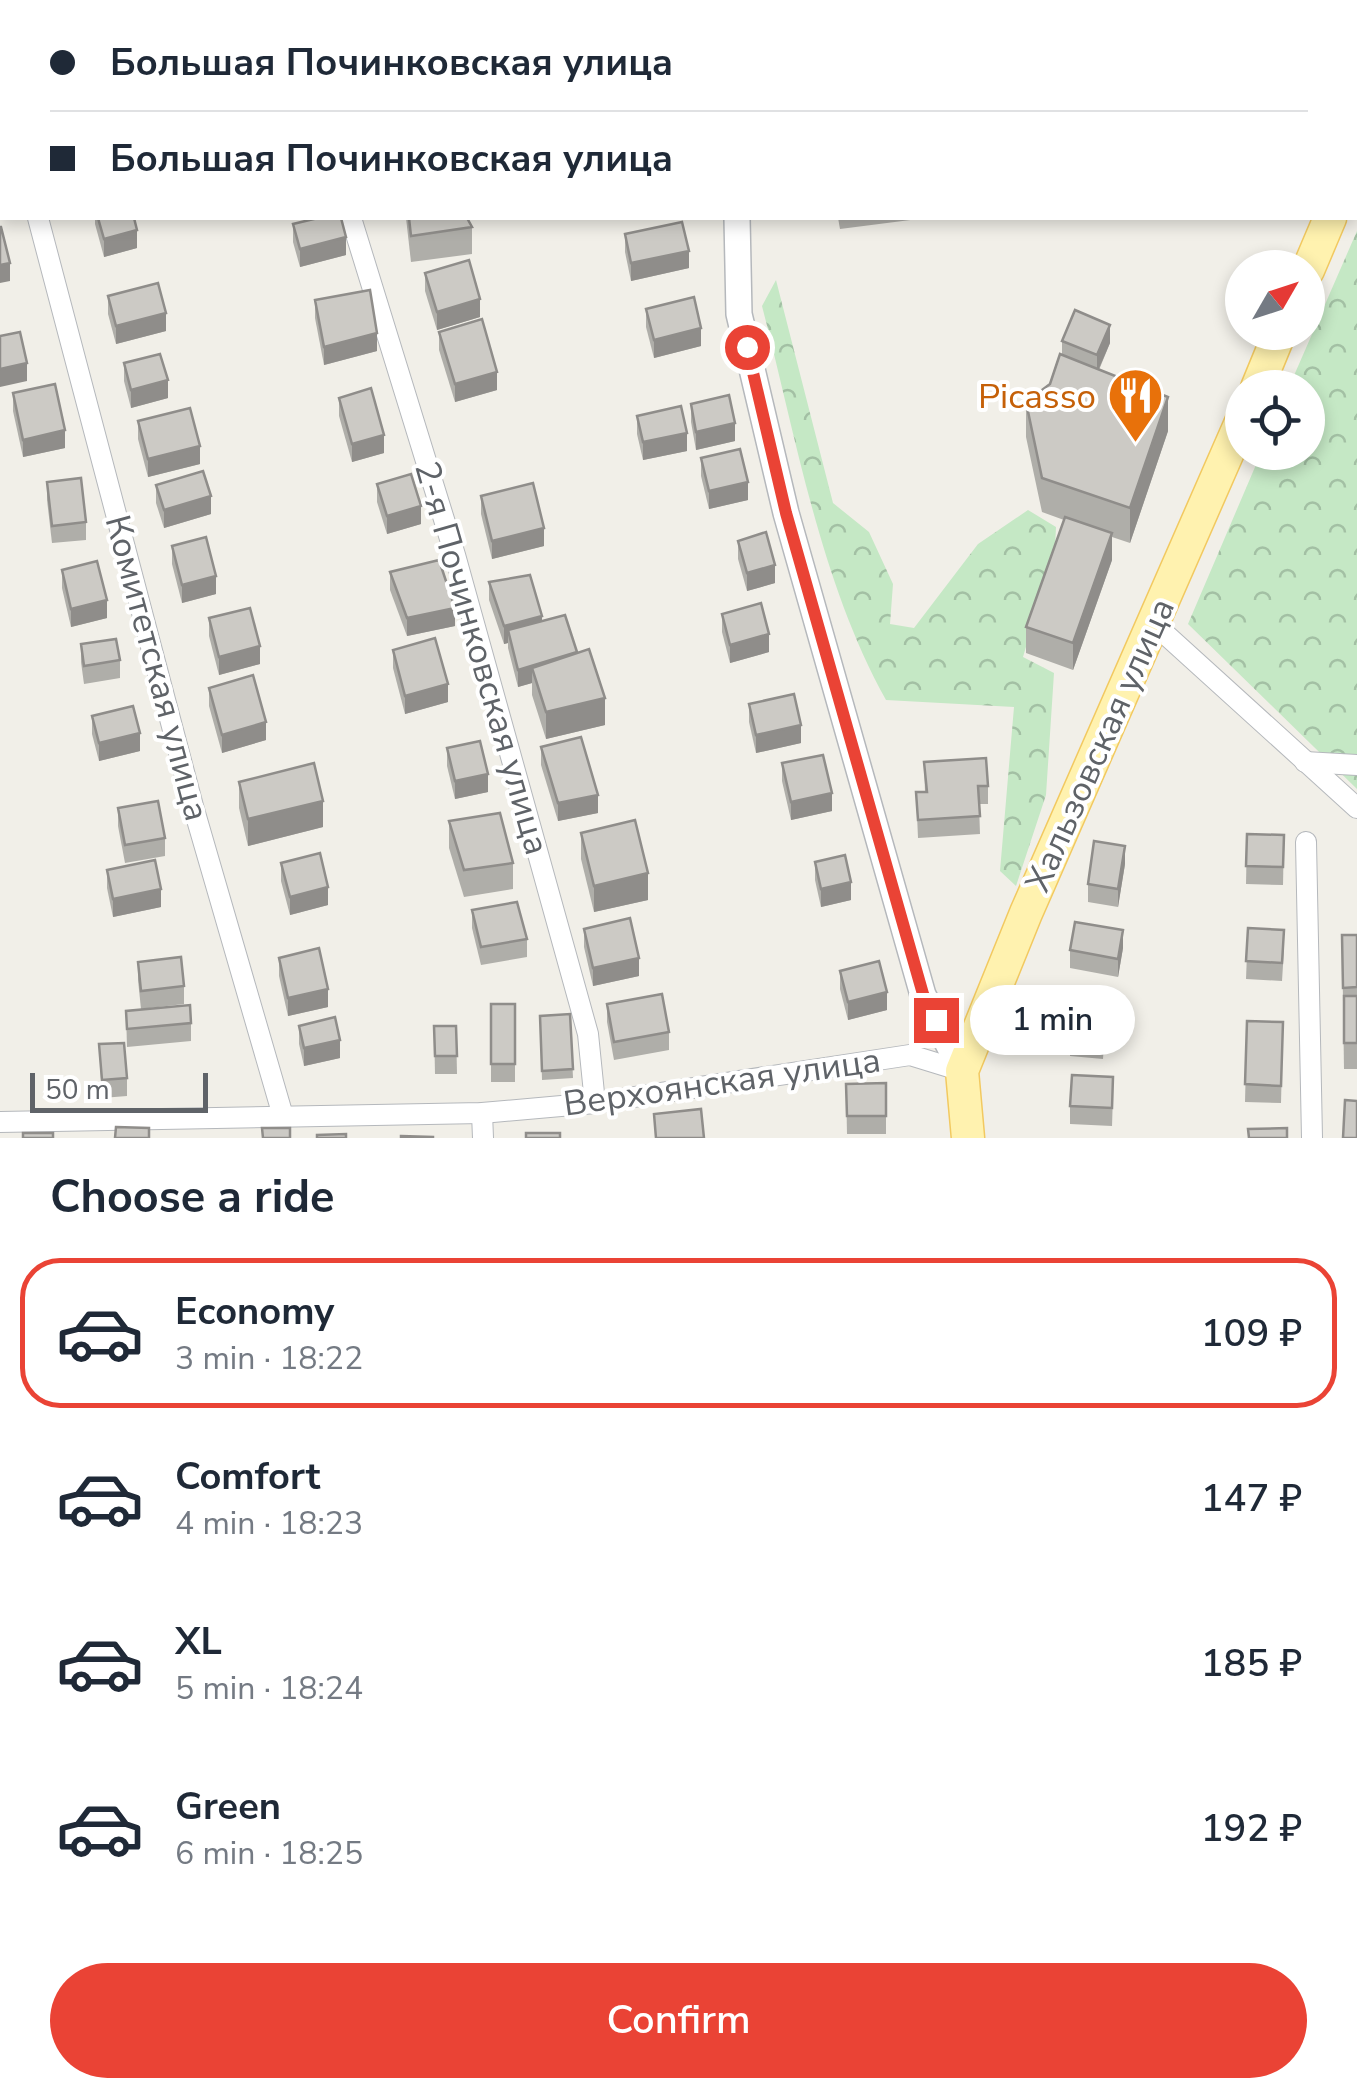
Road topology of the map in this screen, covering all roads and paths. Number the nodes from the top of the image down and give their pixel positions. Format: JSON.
{"nodes":[{"id":1,"x":39,"y":220,"type":"edge"},
{"id":2,"x":352,"y":220,"type":"edge"},
{"id":3,"x":737,"y":220,"type":"edge"},
{"id":4,"x":1329,"y":220,"type":"edge"},
{"id":5,"x":1316,"y":250,"type":"edge"},
{"id":6,"x":1225,"y":459,"type":"edge"},
{"id":7,"x":1153,"y":624,"type":"junction"},
{"id":8,"x":1306,"y":762,"type":"junction"},
{"id":9,"x":1357,"y":765,"type":"edge"},
{"id":10,"x":1357,"y":808,"type":"edge"},
{"id":11,"x":1306,"y":842,"type":"dead end"},
{"id":12,"x":962,"y":1071,"type":"junction"},
{"id":13,"x":596,"y":1103,"type":"junction"},
{"id":14,"x":482,"y":1113,"type":"junction"},
{"id":15,"x":283,"y":1116,"type":"junction"},
{"id":16,"x":0,"y":1122,"type":"edge"},
{"id":17,"x":483,"y":1138,"type":"edge"},
{"id":18,"x":968,"y":1138,"type":"edge"},
{"id":19,"x":1312,"y":1138,"type":"edge"}],
"edges":[{"from":1,"to":15,"type":"street","name":"Комитетская улица"},
{"from":2,"to":13,"type":"street","name":"2-я Починковская улица"},
{"from":3,"to":12,"type":"street"},
{"from":4,"to":5,"type":"main road"},
{"from":6,"to":7,"type":"main road","name":"Хальзовская улица"},
{"from":7,"to":8,"type":"street"},
{"from":7,"to":12,"type":"main road","name":"Хальзовская улица"},
{"from":8,"to":9,"type":"street"},
{"from":8,"to":10,"type":"street"},
{"from":11,"to":19,"type":"street"},
{"from":12,"to":13,"type":"street","name":"Верхоянская улица"},
{"from":12,"to":18,"type":"main road"},
{"from":13,"to":14,"type":"street","name":"Верхоянская улица"},
{"from":14,"to":15,"type":"street","name":"Верхоянская улица"},
{"from":14,"to":17,"type":"street"},
{"from":15,"to":16,"type":"street","name":"Верхоянская улица"}]}
